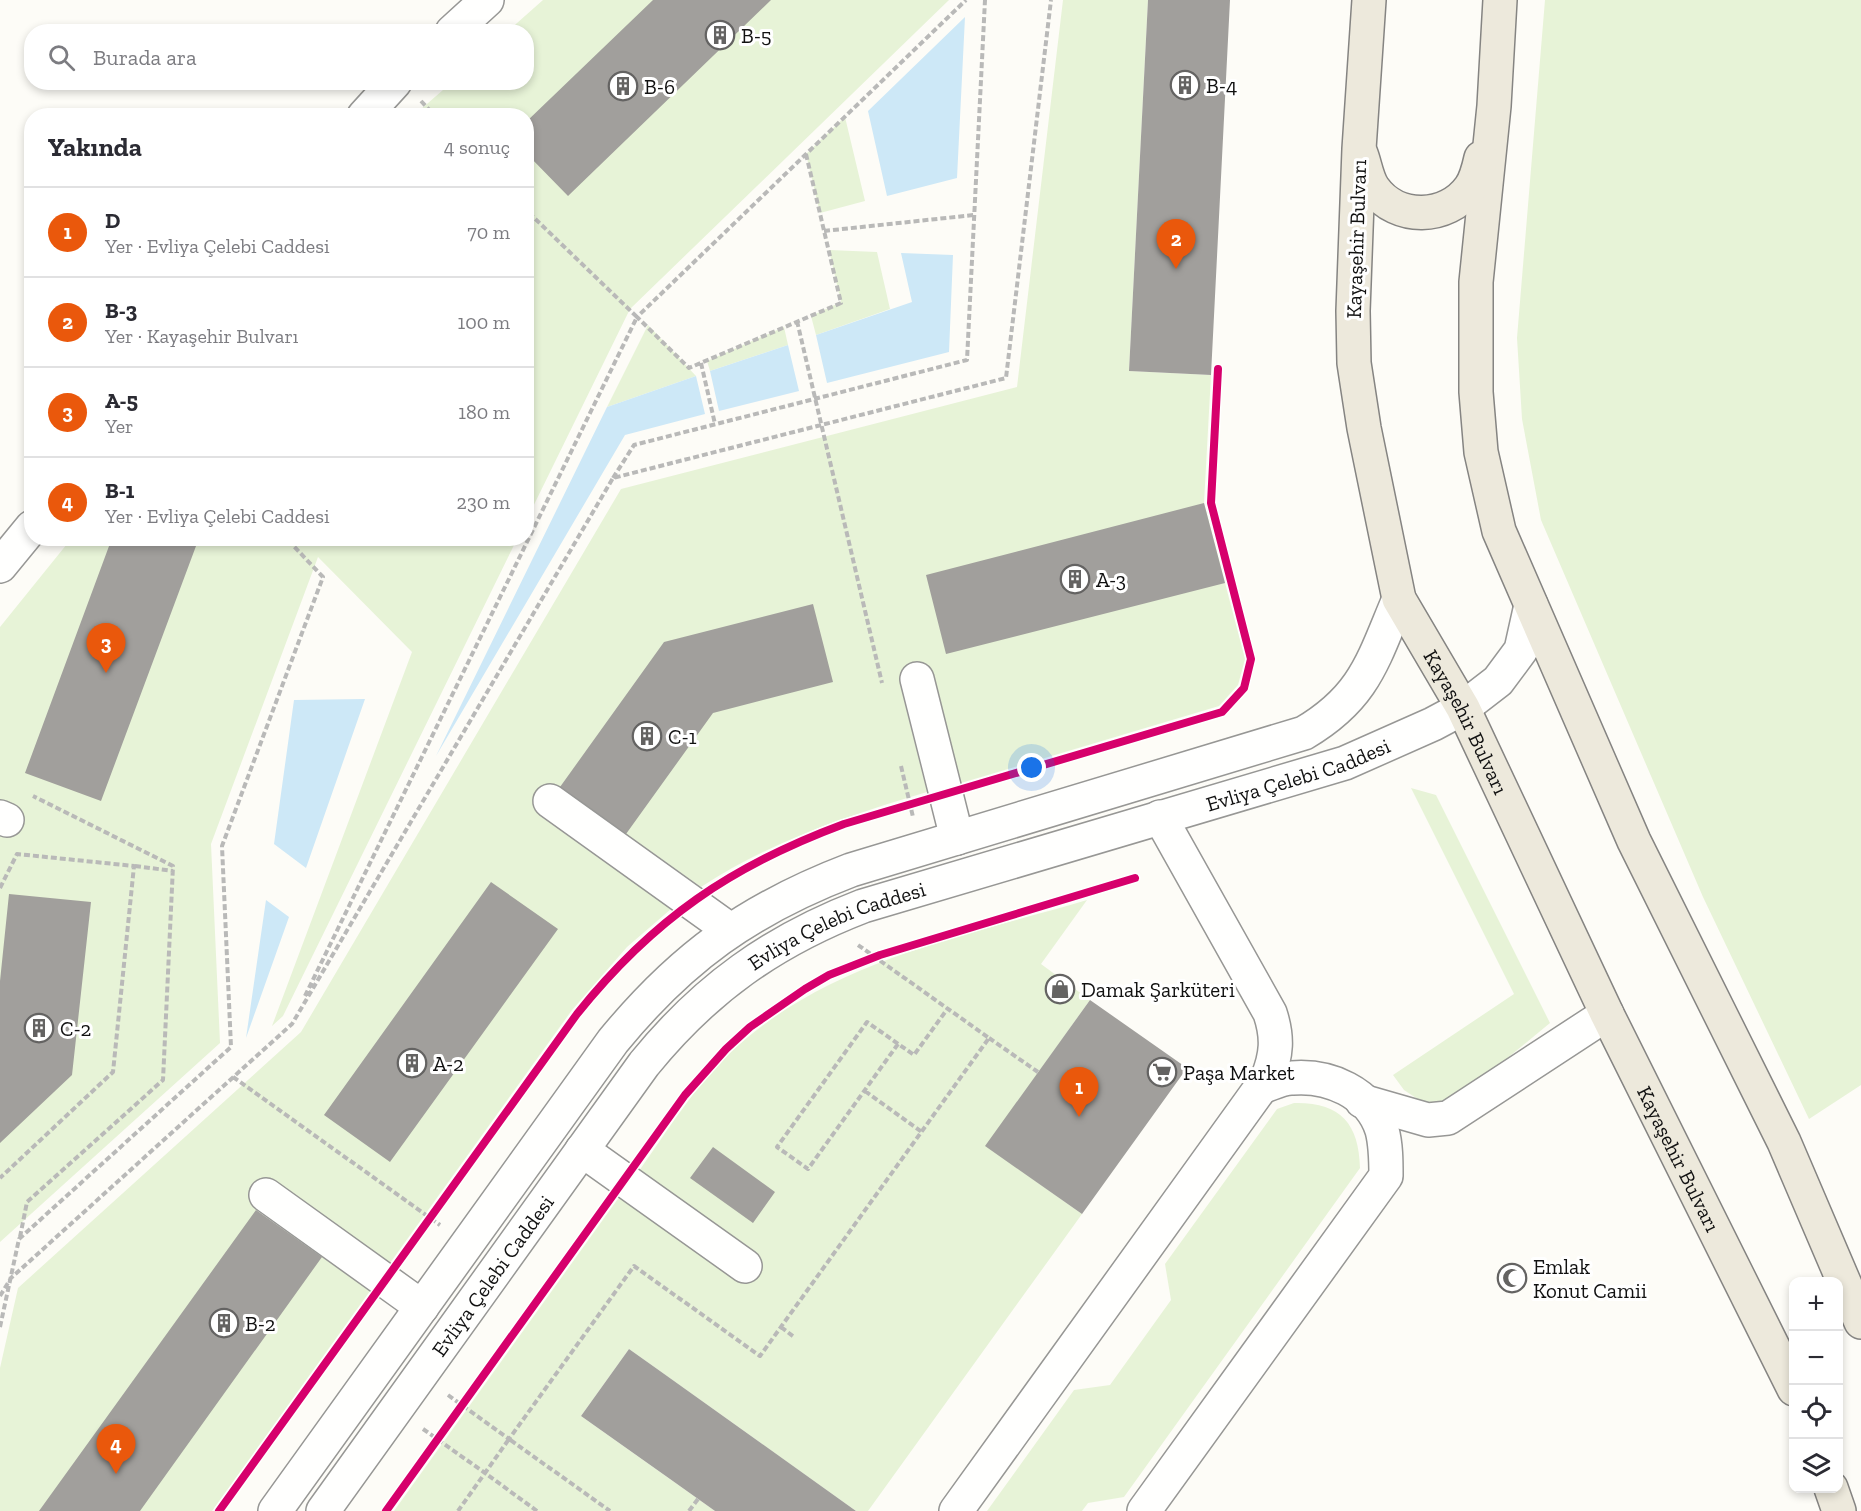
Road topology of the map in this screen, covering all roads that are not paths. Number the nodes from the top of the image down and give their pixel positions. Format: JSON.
{"nodes":[{"id":1,"x":487,"y":0,"type":"edge"},
{"id":2,"x":1368,"y":0,"type":"edge"},
{"id":3,"x":1500,"y":0,"type":"edge"},
{"id":4,"x":461,"y":24,"type":"edge"},
{"id":5,"x":1494,"y":106,"type":"junction"},
{"id":6,"x":1359,"y":149,"type":"junction"},
{"id":7,"x":24,"y":537,"type":"edge"},
{"id":8,"x":0,"y":567,"type":"edge"},
{"id":9,"x":1399,"y":599,"type":"junction"},
{"id":10,"x":1531,"y":605,"type":"junction"},
{"id":11,"x":917,"y":679,"type":"dead end"},
{"id":12,"x":1463,"y":708,"type":"junction"},
{"id":13,"x":550,"y":801,"type":"dead end"},
{"id":14,"x":1160,"y":817,"type":"junction"},
{"id":15,"x":957,"y":838,"type":"junction"},
{"id":16,"x":730,"y":930,"type":"junction"},
{"id":17,"x":1607,"y":1014,"type":"junction"},
{"id":18,"x":1261,"y":1087,"type":"junction"},
{"id":19,"x":1362,"y":1101,"type":"junction"},
{"id":20,"x":582,"y":1150,"type":"junction"},
{"id":21,"x":266,"y":1195,"type":"dead end"},
{"id":22,"x":745,"y":1266,"type":"dead end"},
{"id":23,"x":422,"y":1307,"type":"junction"},
{"id":24,"x":1861,"y":1322,"type":"edge"},
{"id":25,"x":1792,"y":1385,"type":"edge"},
{"id":26,"x":1833,"y":1493,"type":"edge"},
{"id":27,"x":276,"y":1511,"type":"edge"},
{"id":28,"x":323,"y":1511,"type":"edge"},
{"id":29,"x":956,"y":1511,"type":"edge"},
{"id":30,"x":1144,"y":1511,"type":"edge"},
{"id":31,"x":1839,"y":1511,"type":"edge"}],
"edges":[{"from":1,"to":4,"type":"street"},
{"from":2,"to":6,"type":"main road","name":"Kayaşehir Bulvarı"},
{"from":3,"to":5,"type":"main road"},
{"from":5,"to":6,"type":"main road"},
{"from":5,"to":10,"type":"main road"},
{"from":6,"to":9,"type":"main road","name":"Kayaşehir Bulvarı"},
{"from":7,"to":8,"type":"street"},
{"from":9,"to":12,"type":"main road","name":"Kayaşehir Bulvarı"},
{"from":9,"to":15,"type":"street","name":"Evliya Çelebi Caddesi"},
{"from":10,"to":12,"type":"street","name":"Evliya Çelebi Caddesi"},
{"from":10,"to":24,"type":"main road"},
{"from":11,"to":15,"type":"street"},
{"from":12,"to":14,"type":"street","name":"Evliya Çelebi Caddesi"},
{"from":12,"to":17,"type":"main road","name":"Kayaşehir Bulvarı"},
{"from":13,"to":16,"type":"street"},
{"from":14,"to":18,"type":"street"},
{"from":14,"to":20,"type":"street","name":"Evliya Çelebi Caddesi"},
{"from":15,"to":16,"type":"street","name":"Evliya Çelebi Caddesi"},
{"from":16,"to":23,"type":"street","name":"Evliya Çelebi Caddesi"},
{"from":17,"to":19,"type":"street"},
{"from":17,"to":25,"type":"main road","name":"Kayaşehir Bulvarı"},
{"from":18,"to":19,"type":"street"},
{"from":18,"to":29,"type":"street"},
{"from":19,"to":30,"type":"street"},
{"from":20,"to":22,"type":"street"},
{"from":20,"to":28,"type":"street","name":"Evliya Çelebi Caddesi"},
{"from":21,"to":23,"type":"street"},
{"from":23,"to":27,"type":"street","name":"Evliya Çelebi Caddesi"},
{"from":26,"to":31,"type":"main road"}]}
